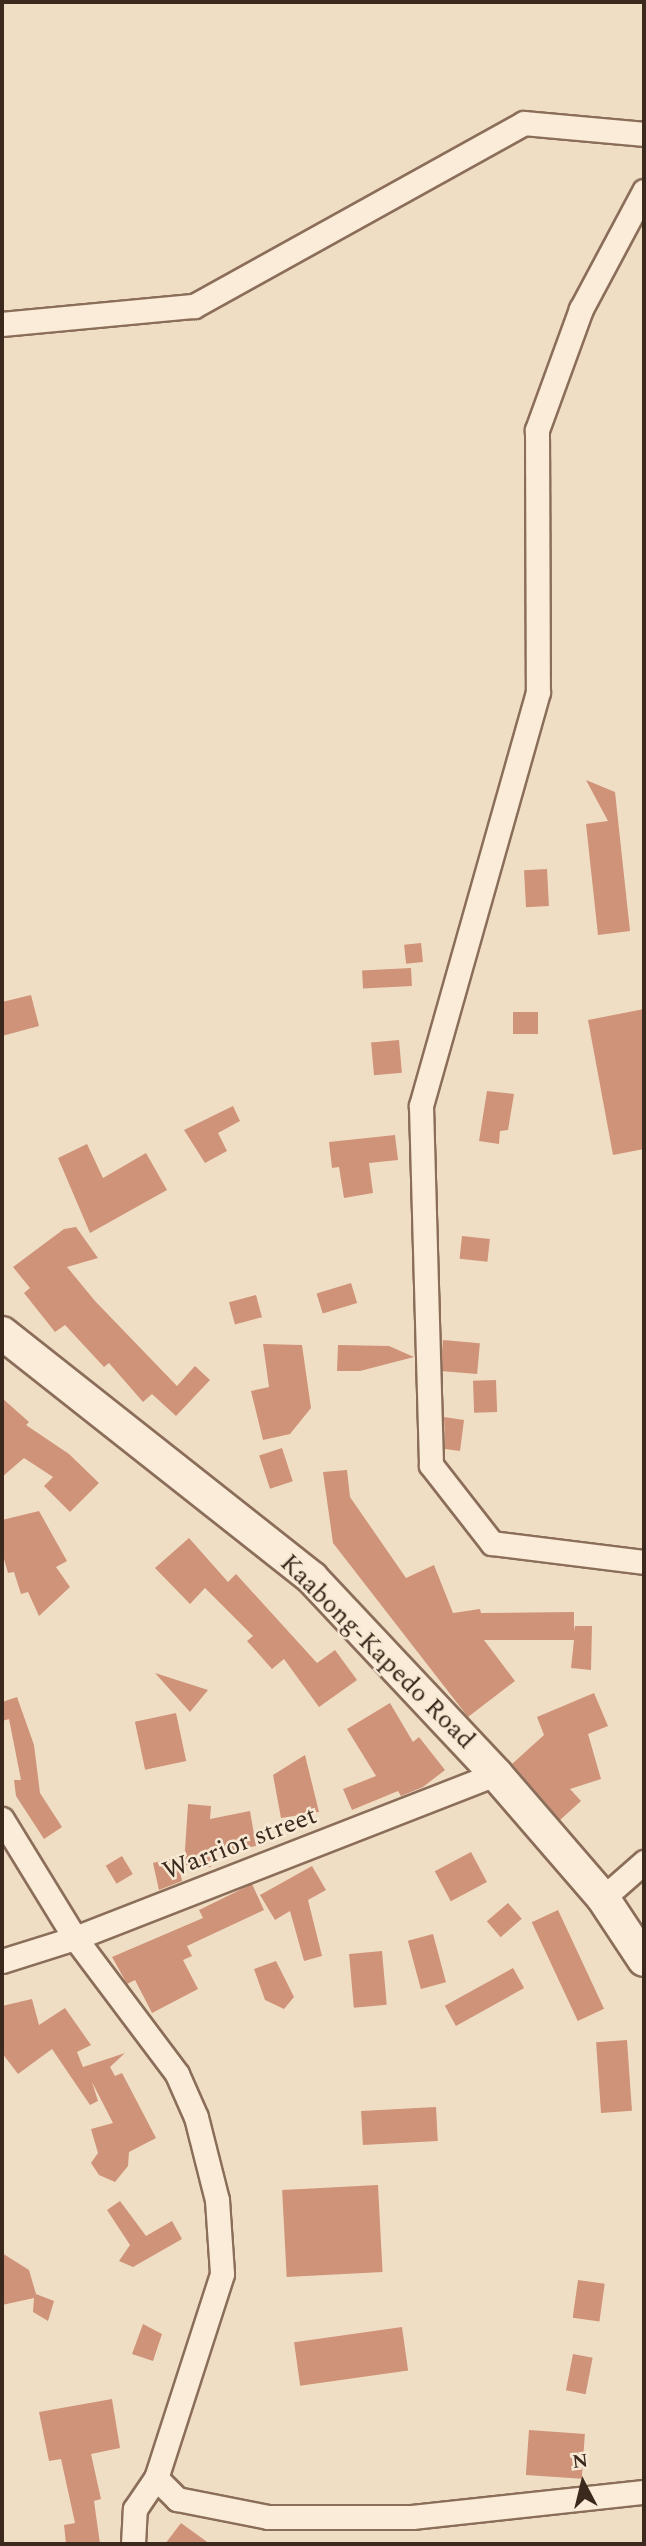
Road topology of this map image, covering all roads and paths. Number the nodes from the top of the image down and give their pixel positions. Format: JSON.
{"nodes":[{"id":1,"x":644,"y":134,"type":"edge"},
{"id":2,"x":644,"y":191,"type":"edge"},
{"id":3,"x":2,"y":324,"type":"edge"},
{"id":4,"x":2,"y":1333,"type":"edge"},
{"id":5,"x":644,"y":1562,"type":"edge"},
{"id":6,"x":496,"y":1774,"type":"junction"},
{"id":7,"x":2,"y":1819,"type":"edge"},
{"id":8,"x":644,"y":1861,"type":"edge"},
{"id":9,"x":603,"y":1898,"type":"junction"},
{"id":10,"x":75,"y":1938,"type":"junction"},
{"id":11,"x":2,"y":1961,"type":"edge"},
{"id":12,"x":644,"y":1961,"type":"edge"},
{"id":13,"x":156,"y":2478,"type":"junction"},
{"id":14,"x":644,"y":2492,"type":"edge"},
{"id":15,"x":133,"y":2544,"type":"edge"}],
"edges":[{"from":1,"to":3,"type":"street"},
{"from":2,"to":5,"type":"street"},
{"from":4,"to":6,"type":"main road","name":"Kaabong-Kapedo Road"},
{"from":6,"to":9,"type":"main road","name":"Kaabong-Kapedo Road"},
{"from":6,"to":10,"type":"street","name":"Warrior street"},
{"from":7,"to":10,"type":"street"},
{"from":8,"to":9,"type":"street"},
{"from":9,"to":12,"type":"main road","name":"Kaabong-Kapedo Road"},
{"from":10,"to":11,"type":"street","name":"Warrior street"},
{"from":10,"to":13,"type":"street"},
{"from":13,"to":14,"type":"street"},
{"from":13,"to":15,"type":"street"}]}
